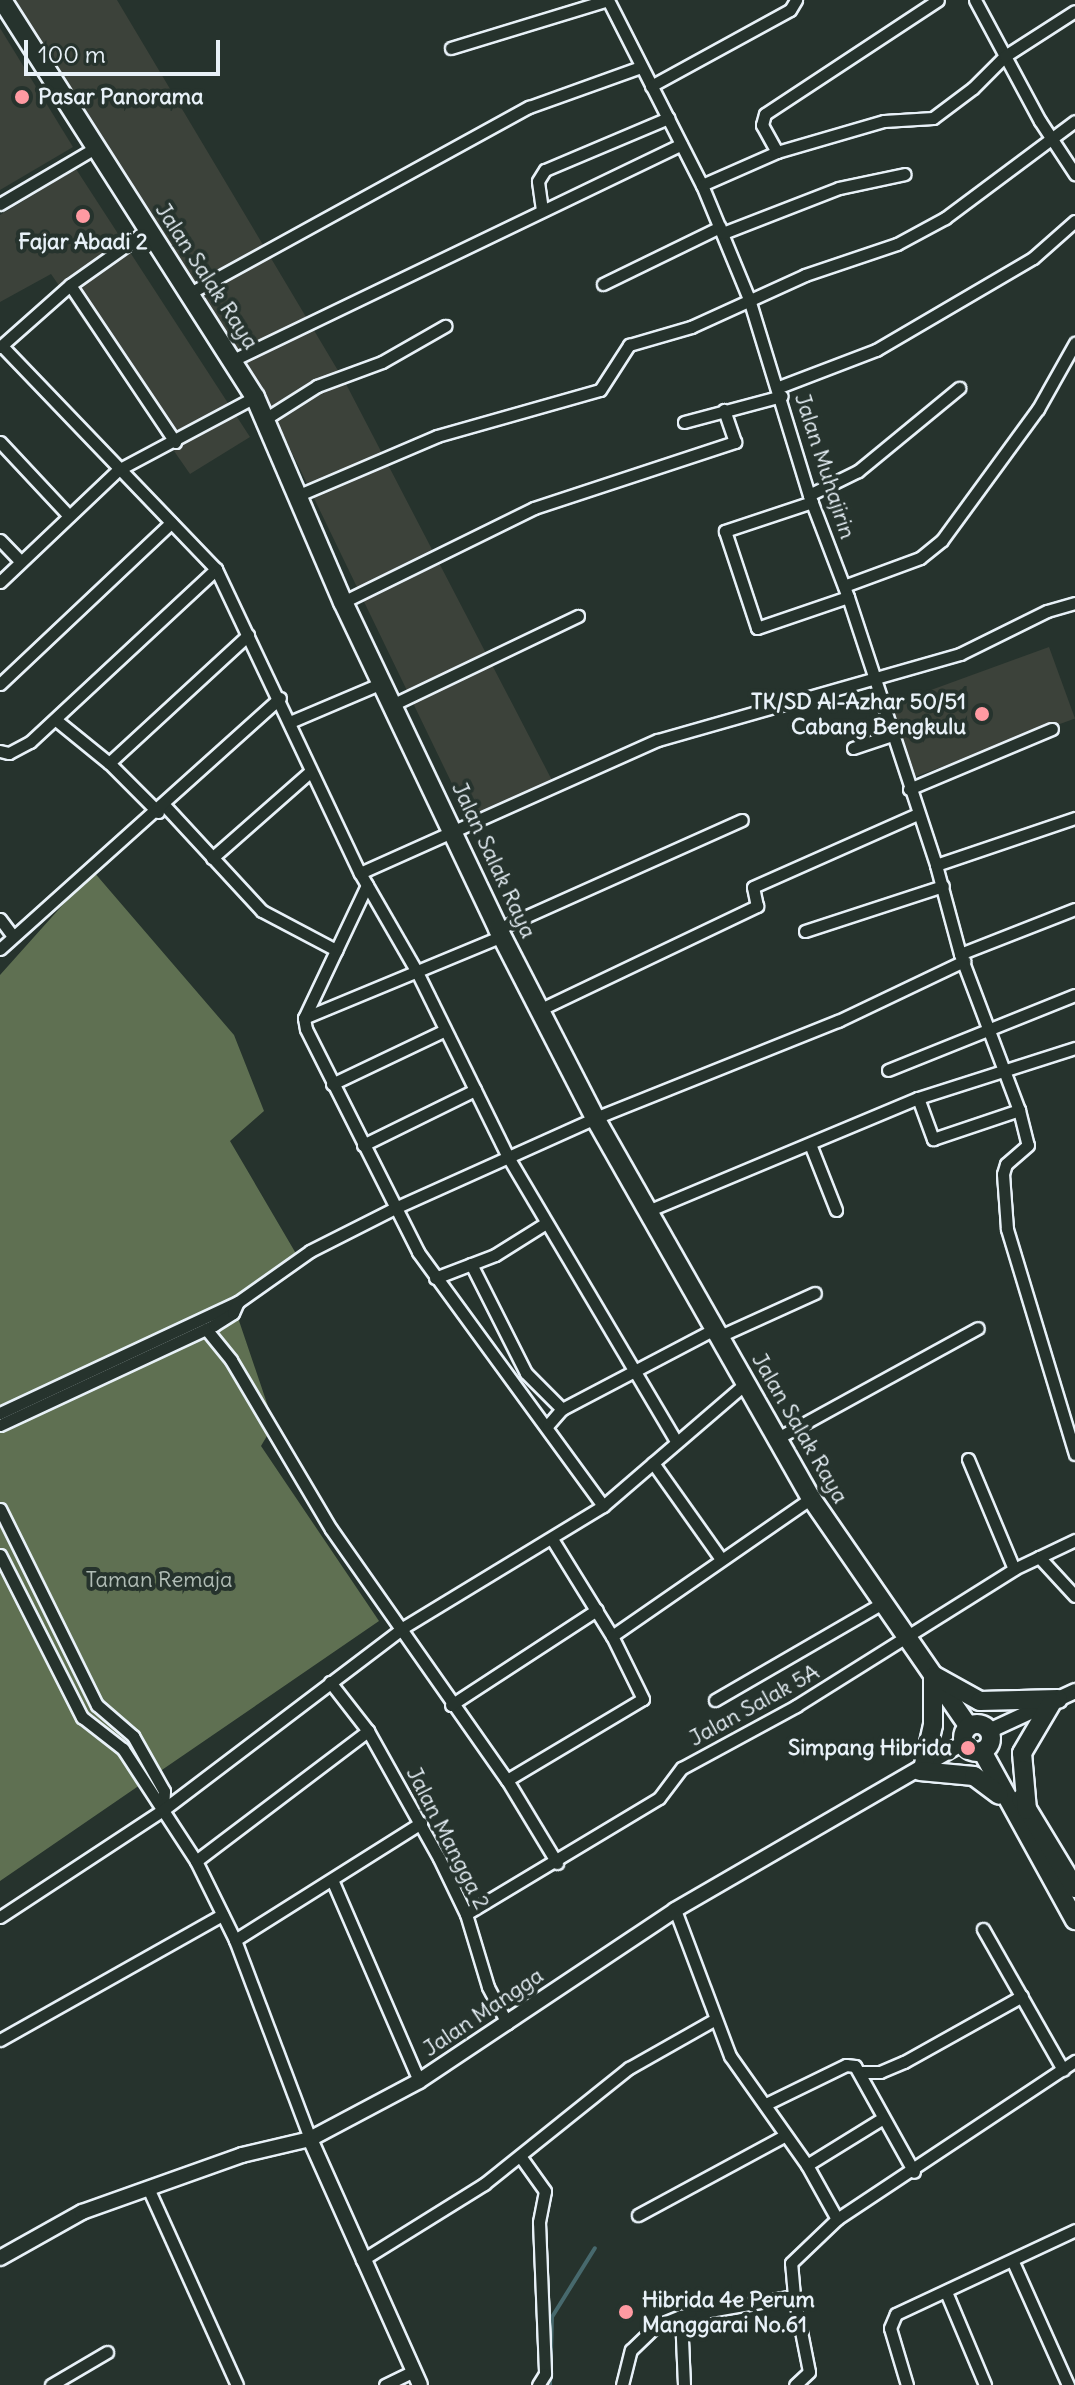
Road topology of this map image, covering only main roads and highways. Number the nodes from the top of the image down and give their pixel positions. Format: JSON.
{"nodes":[{"id":1,"x":2,"y":0,"type":"edge"},
{"id":2,"x":931,"y":1675,"type":"junction"},
{"id":3,"x":1062,"y":1697,"type":"edge"},
{"id":4,"x":966,"y":1734,"type":"junction"},
{"id":5,"x":987,"y":1742,"type":"junction"},
{"id":6,"x":1019,"y":1809,"type":"junction"},
{"id":7,"x":1075,"y":1888,"type":"edge"},
{"id":8,"x":1075,"y":1920,"type":"edge"}],
"edges":[{"from":1,"to":2,"type":"main road","name":"Jalan Salak Raya"},
{"from":2,"to":3,"type":"main road"},
{"from":2,"to":4,"type":"main road","name":"Jalan Salak Raya"},
{"from":2,"to":6,"type":"main road"},
{"from":3,"to":6,"type":"main road"},
{"from":4,"to":5,"type":"main road"},
{"from":4,"to":5,"type":"main road"},
{"from":5,"to":6,"type":"main road"},
{"from":6,"to":7,"type":"main road"},
{"from":6,"to":8,"type":"main road"}]}
